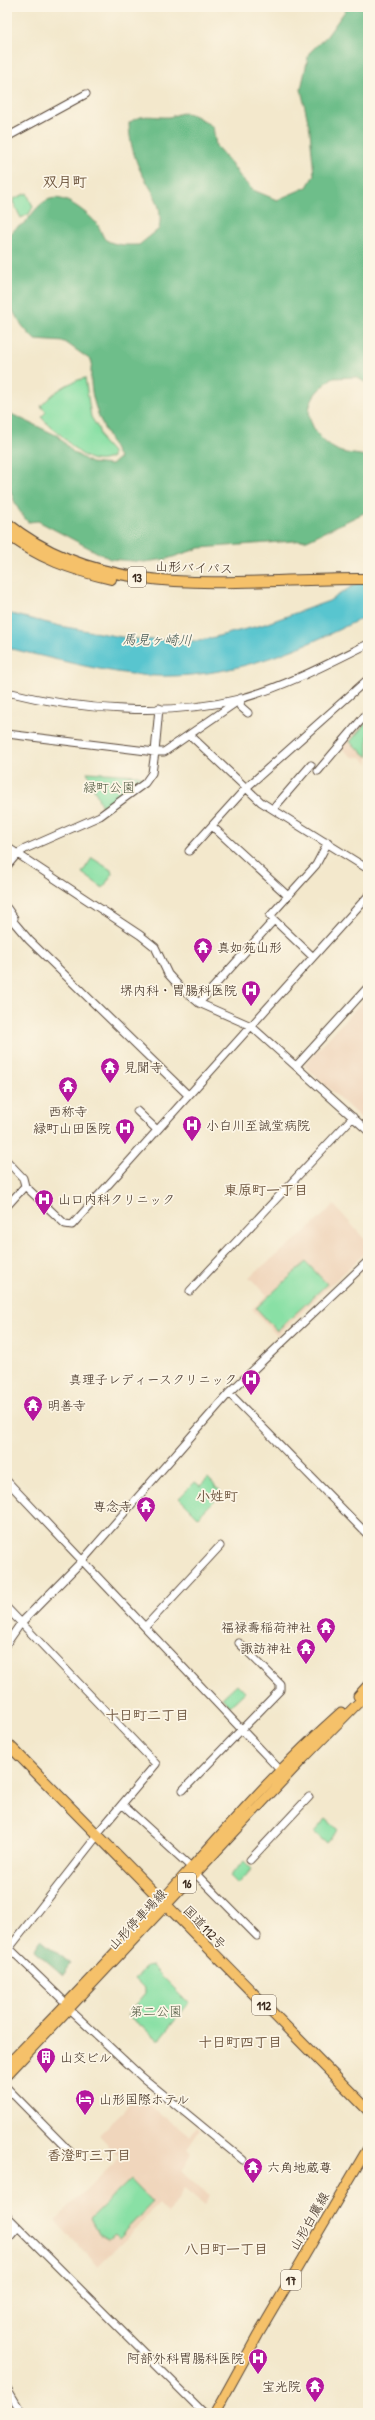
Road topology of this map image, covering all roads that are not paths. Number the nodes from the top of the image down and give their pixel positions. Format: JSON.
{"nodes":[{"id":1,"x":86,"y":94,"type":"dead end"},
{"id":2,"x":7,"y":137,"type":"edge"},
{"id":3,"x":7,"y":523,"type":"edge"},
{"id":4,"x":7,"y":533,"type":"edge"},
{"id":5,"x":368,"y":579,"type":"edge"},
{"id":6,"x":278,"y":583,"type":"junction"},
{"id":7,"x":368,"y":586,"type":"edge"},
{"id":8,"x":367,"y":646,"type":"edge"},
{"id":9,"x":368,"y":679,"type":"edge"},
{"id":10,"x":7,"y":692,"type":"edge"},
{"id":11,"x":241,"y":698,"type":"junction"},
{"id":12,"x":213,"y":705,"type":"junction"},
{"id":13,"x":159,"y":708,"type":"junction"},
{"id":14,"x":368,"y":712,"type":"edge"},
{"id":15,"x":248,"y":713,"type":"dead end"},
{"id":16,"x":212,"y":718,"type":"junction"},
{"id":17,"x":7,"y":734,"type":"edge"},
{"id":18,"x":190,"y":735,"type":"junction"},
{"id":19,"x":155,"y":752,"type":"junction"},
{"id":20,"x":310,"y":765,"type":"dead end"},
{"id":21,"x":318,"y":772,"type":"dead end"},
{"id":22,"x":246,"y":788,"type":"junction"},
{"id":23,"x":273,"y":809,"type":"junction"},
{"id":24,"x":212,"y":826,"type":"junction"},
{"id":25,"x":328,"y":842,"type":"junction"},
{"id":26,"x":7,"y":847,"type":"edge"},
{"id":27,"x":189,"y":851,"type":"dead end"},
{"id":28,"x":17,"y":854,"type":"junction"},
{"id":29,"x":7,"y":866,"type":"edge"},
{"id":30,"x":368,"y":869,"type":"edge"},
{"id":31,"x":288,"y":896,"type":"junction"},
{"id":32,"x":368,"y":896,"type":"edge"},
{"id":33,"x":7,"y":908,"type":"edge"},
{"id":34,"x":274,"y":920,"type":"junction"},
{"id":35,"x":313,"y":957,"type":"junction"},
{"id":36,"x":368,"y":987,"type":"edge"},
{"id":37,"x":199,"y":1003,"type":"junction"},
{"id":38,"x":251,"y":1026,"type":"junction"},
{"id":39,"x":297,"y":1066,"type":"junction"},
{"id":40,"x":188,"y":1095,"type":"junction"},
{"id":41,"x":137,"y":1111,"type":"dead end"},
{"id":42,"x":353,"y":1117,"type":"junction"},
{"id":43,"x":156,"y":1129,"type":"junction"},
{"id":44,"x":368,"y":1131,"type":"edge"},
{"id":45,"x":7,"y":1161,"type":"edge"},
{"id":46,"x":25,"y":1186,"type":"junction"},
{"id":47,"x":7,"y":1206,"type":"edge"},
{"id":48,"x":368,"y":1261,"type":"edge"},
{"id":49,"x":190,"y":1291,"type":"dead end"},
{"id":50,"x":229,"y":1393,"type":"junction"},
{"id":51,"x":7,"y":1481,"type":"edge"},
{"id":52,"x":368,"y":1535,"type":"edge"},
{"id":53,"x":220,"y":1546,"type":"dead end"},
{"id":54,"x":82,"y":1561,"type":"junction"},
{"id":55,"x":7,"y":1608,"type":"edge"},
{"id":56,"x":21,"y":1623,"type":"junction"},
{"id":57,"x":145,"y":1627,"type":"junction"},
{"id":58,"x":7,"y":1643,"type":"edge"},
{"id":59,"x":239,"y":1643,"type":"dead end"},
{"id":60,"x":368,"y":1685,"type":"edge"},
{"id":61,"x":368,"y":1693,"type":"edge"},
{"id":62,"x":242,"y":1729,"type":"junction"},
{"id":63,"x":7,"y":1743,"type":"edge"},
{"id":64,"x":281,"y":1771,"type":"junction"},
{"id":65,"x":183,"y":1790,"type":"dead end"},
{"id":66,"x":309,"y":1797,"type":"dead end"},
{"id":67,"x":122,"y":1804,"type":"junction"},
{"id":68,"x":97,"y":1835,"type":"junction"},
{"id":69,"x":250,"y":1860,"type":"dead end"},
{"id":70,"x":193,"y":1870,"type":"junction"},
{"id":71,"x":164,"y":1903,"type":"junction"},
{"id":72,"x":257,"y":1936,"type":"dead end"},
{"id":73,"x":8,"y":1948,"type":"edge"},
{"id":74,"x":68,"y":2007,"type":"junction"},
{"id":75,"x":7,"y":2065,"type":"edge"},
{"id":76,"x":7,"y":2075,"type":"edge"},
{"id":77,"x":7,"y":2088,"type":"edge"},
{"id":78,"x":368,"y":2110,"type":"edge"},
{"id":79,"x":368,"y":2148,"type":"edge"},
{"id":80,"x":73,"y":2155,"type":"dead end"},
{"id":81,"x":243,"y":2160,"type":"dead end"},
{"id":82,"x":7,"y":2216,"type":"edge"},
{"id":83,"x":15,"y":2224,"type":"junction"},
{"id":84,"x":7,"y":2230,"type":"edge"},
{"id":85,"x":7,"y":2240,"type":"edge"},
{"id":86,"x":7,"y":2388,"type":"edge"},
{"id":87,"x":22,"y":2413,"type":"edge"},
{"id":88,"x":204,"y":2413,"type":"edge"},
{"id":89,"x":215,"y":2413,"type":"edge"}],
"edges":[{"from":1,"to":2,"type":"street"},
{"from":3,"to":6,"type":"highway","name":"山形バイパス","number":"13"},
{"from":4,"to":6,"type":"highway","name":"山形バイパス","number":"13"},
{"from":5,"to":6,"type":"highway","name":"山形バイパス","number":"13"},
{"from":6,"to":7,"type":"highway","name":"山形バイパス","number":"13"},
{"from":8,"to":11,"type":"street"},
{"from":9,"to":22,"type":"street"},
{"from":10,"to":13,"type":"street"},
{"from":11,"to":12,"type":"street"},
{"from":11,"to":15,"type":"street"},
{"from":11,"to":16,"type":"street"},
{"from":12,"to":13,"type":"street"},
{"from":12,"to":16,"type":"street"},
{"from":13,"to":19,"type":"street"},
{"from":14,"to":21,"type":"street"},
{"from":16,"to":18,"type":"street"},
{"from":17,"to":19,"type":"street"},
{"from":18,"to":19,"type":"street"},
{"from":18,"to":22,"type":"street"},
{"from":19,"to":28,"type":"street"},
{"from":20,"to":23,"type":"street"},
{"from":22,"to":23,"type":"street"},
{"from":22,"to":24,"type":"street"},
{"from":23,"to":25,"type":"street"},
{"from":24,"to":27,"type":"street"},
{"from":24,"to":31,"type":"street"},
{"from":25,"to":30,"type":"street"},
{"from":25,"to":31,"type":"street"},
{"from":26,"to":28,"type":"street"},
{"from":28,"to":29,"type":"street"},
{"from":28,"to":37,"type":"street"},
{"from":31,"to":34,"type":"street"},
{"from":32,"to":35,"type":"street"},
{"from":33,"to":40,"type":"street"},
{"from":34,"to":35,"type":"street"},
{"from":34,"to":37,"type":"street"},
{"from":35,"to":38,"type":"street"},
{"from":36,"to":39,"type":"street"},
{"from":37,"to":38,"type":"street"},
{"from":38,"to":39,"type":"street"},
{"from":38,"to":40,"type":"street"},
{"from":39,"to":42,"type":"street"},
{"from":40,"to":43,"type":"street"},
{"from":41,"to":43,"type":"street"},
{"from":42,"to":44,"type":"street"},
{"from":42,"to":49,"type":"street"},
{"from":43,"to":46,"type":"street"},
{"from":45,"to":46,"type":"street"},
{"from":46,"to":47,"type":"street"},
{"from":48,"to":50,"type":"street"},
{"from":50,"to":52,"type":"street"},
{"from":50,"to":54,"type":"street"},
{"from":51,"to":54,"type":"street"},
{"from":53,"to":57,"type":"street"},
{"from":54,"to":56,"type":"street"},
{"from":54,"to":57,"type":"street"},
{"from":55,"to":56,"type":"street"},
{"from":56,"to":58,"type":"street"},
{"from":56,"to":67,"type":"street"},
{"from":57,"to":62,"type":"street"},
{"from":59,"to":62,"type":"street"},
{"from":60,"to":64,"type":"main road","name":"山形停車場線","number":"16"},
{"from":61,"to":70,"type":"main road","name":"山形停車場線","number":"16"},
{"from":62,"to":64,"type":"street"},
{"from":62,"to":65,"type":"street"},
{"from":63,"to":68,"type":"highway","name":"国道112号","number":"112"},
{"from":64,"to":70,"type":"main road","name":"山形停車場線","number":"16"},
{"from":66,"to":69,"type":"street"},
{"from":67,"to":68,"type":"street"},
{"from":67,"to":70,"type":"street"},
{"from":68,"to":71,"type":"highway","name":"国道112号","number":"112"},
{"from":68,"to":73,"type":"street"},
{"from":70,"to":71,"type":"main road","name":"山形停車場線","number":"16"},
{"from":70,"to":72,"type":"street"},
{"from":71,"to":74,"type":"main road","name":"山形停車場線","number":"16"},
{"from":71,"to":78,"type":"highway","name":"国道112号","number":"112"},
{"from":73,"to":74,"type":"street"},
{"from":74,"to":75,"type":"main road","name":"山形停車場線","number":"16"},
{"from":74,"to":76,"type":"main road","name":"山形停車場線","number":"16"},
{"from":74,"to":81,"type":"street"},
{"from":77,"to":80,"type":"street"},
{"from":79,"to":89,"type":"main road","name":"山形白鷹線","number":"17"},
{"from":82,"to":83,"type":"street"},
{"from":83,"to":84,"type":"street"},
{"from":83,"to":85,"type":"street"},
{"from":83,"to":88,"type":"street"},
{"from":86,"to":87,"type":"street"}]}
